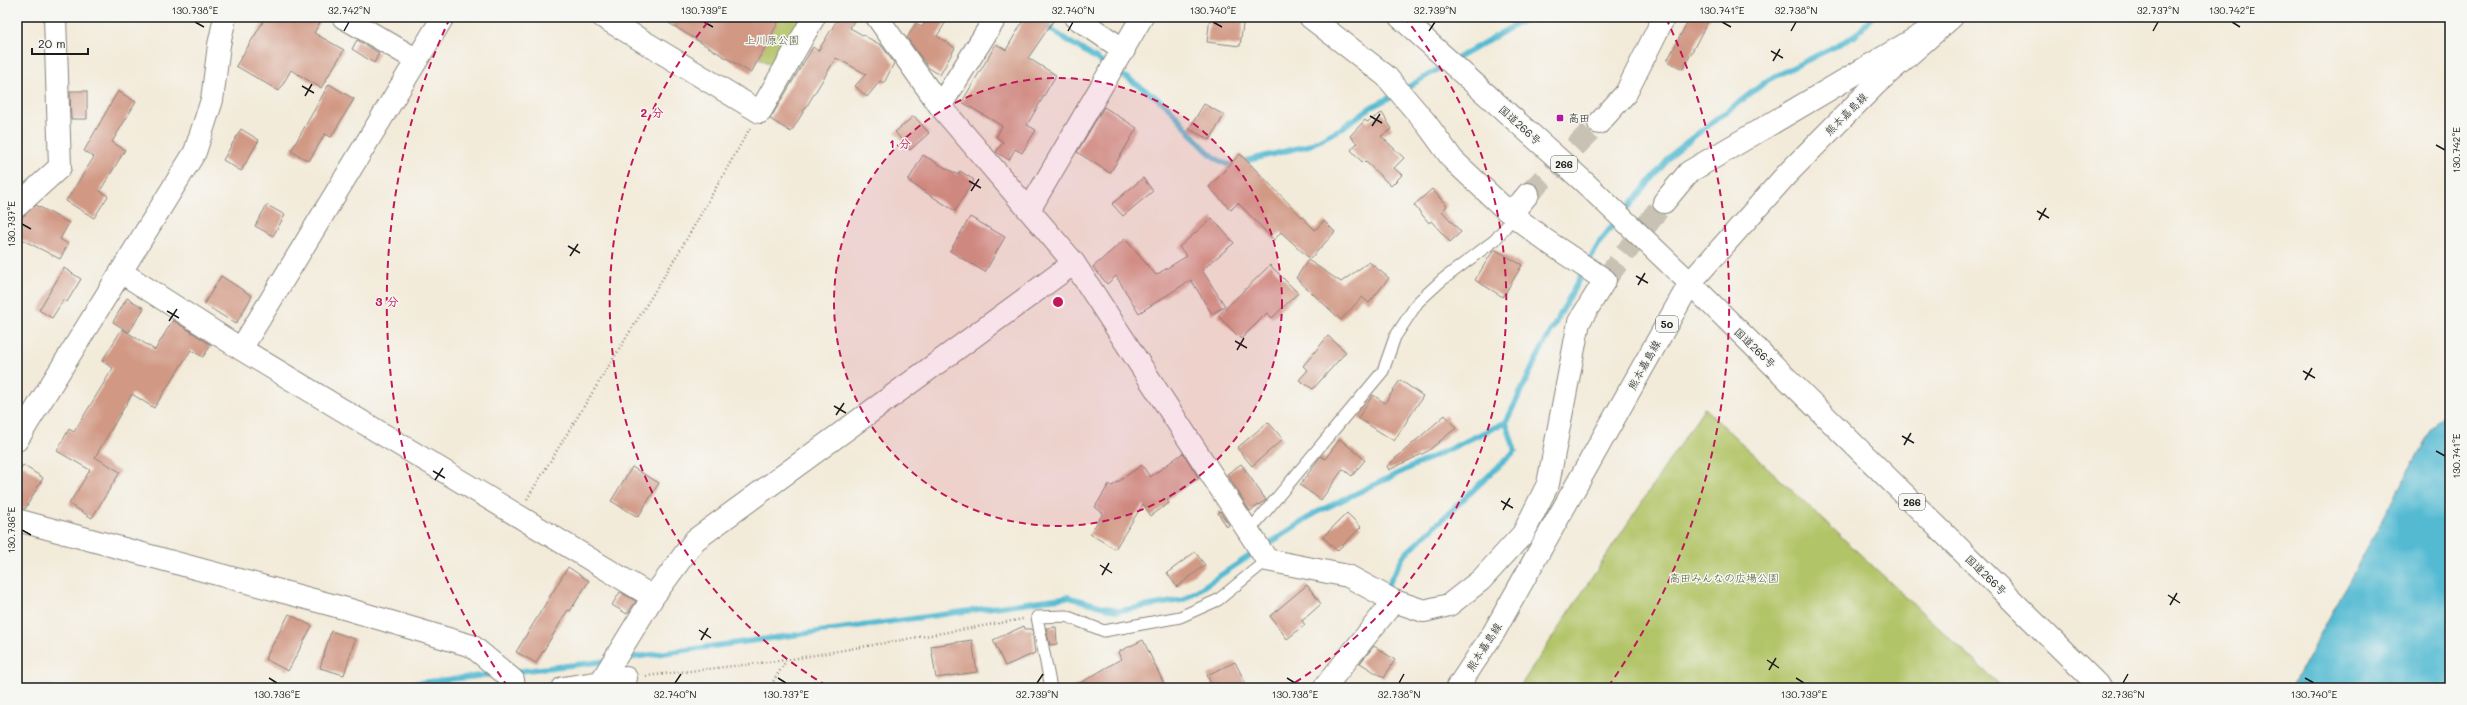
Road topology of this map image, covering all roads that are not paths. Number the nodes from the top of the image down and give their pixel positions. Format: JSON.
{"nodes":[{"id":1,"x":55,"y":17,"type":"edge"},
{"id":2,"x":225,"y":17,"type":"edge"},
{"id":3,"x":343,"y":17,"type":"edge"},
{"id":4,"x":443,"y":17,"type":"edge"},
{"id":5,"x":603,"y":17,"type":"edge"},
{"id":6,"x":814,"y":17,"type":"edge"},
{"id":7,"x":877,"y":17,"type":"edge"},
{"id":8,"x":996,"y":17,"type":"edge"},
{"id":9,"x":1075,"y":17,"type":"edge"},
{"id":10,"x":1142,"y":17,"type":"edge"},
{"id":11,"x":1310,"y":17,"type":"edge"},
{"id":12,"x":1400,"y":17,"type":"edge"},
{"id":13,"x":1664,"y":17,"type":"edge"},
{"id":14,"x":1952,"y":17,"type":"edge"},
{"id":15,"x":1124,"y":50,"type":"junction"},
{"id":16,"x":417,"y":60,"type":"junction"},
{"id":17,"x":940,"y":106,"type":"junction"},
{"id":18,"x":1599,"y":123,"type":"tunnel mouth"},
{"id":19,"x":1528,"y":194,"type":"tunnel mouth"},
{"id":20,"x":1664,"y":202,"type":"tunnel mouth"},
{"id":21,"x":17,"y":206,"type":"edge"},
{"id":22,"x":1029,"y":210,"type":"junction"},
{"id":23,"x":1508,"y":211,"type":"junction"},
{"id":24,"x":1074,"y":263,"type":"junction"},
{"id":25,"x":121,"y":272,"type":"junction"},
{"id":26,"x":1690,"y":283,"type":"junction"},
{"id":27,"x":241,"y":349,"type":"junction"},
{"id":28,"x":17,"y":440,"type":"edge"},
{"id":29,"x":17,"y":520,"type":"edge"},
{"id":30,"x":1250,"y":530,"type":"junction"},
{"id":31,"x":1267,"y":560,"type":"junction"},
{"id":32,"x":653,"y":597,"type":"junction"},
{"id":33,"x":1394,"y":601,"type":"junction"},
{"id":34,"x":626,"y":678,"type":"road end"},
{"id":35,"x":600,"y":684,"type":"edge"},
{"id":36,"x":514,"y":688,"type":"edge"},
{"id":37,"x":563,"y":688,"type":"edge"},
{"id":38,"x":1051,"y":688,"type":"edge"},
{"id":39,"x":1324,"y":688,"type":"edge"},
{"id":40,"x":1457,"y":688,"type":"edge"},
{"id":41,"x":2102,"y":688,"type":"edge"}],
"edges":[{"from":1,"to":21,"type":"main road"},
{"from":2,"to":25,"type":"main road"},
{"from":3,"to":16,"type":"main road"},
{"from":4,"to":16,"type":"main road"},
{"from":5,"to":6,"type":"main road"},
{"from":7,"to":17,"type":"main road"},
{"from":8,"to":17,"type":"main road"},
{"from":9,"to":15,"type":"main road"},
{"from":10,"to":15,"type":"main road"},
{"from":11,"to":23,"type":"main road"},
{"from":12,"to":26,"type":"main road","name":"国道266号","number":"266"},
{"from":13,"to":18,"type":"main road"},
{"from":14,"to":20,"type":"main road"},
{"from":14,"to":26,"type":"main road","name":"熊本嘉島線","number":"50"},
{"from":15,"to":22,"type":"main road"},
{"from":16,"to":27,"type":"main road"},
{"from":17,"to":22,"type":"main road"},
{"from":19,"to":23,"type":"main road"},
{"from":22,"to":24,"type":"main road"},
{"from":23,"to":30,"type":"lane"},
{"from":23,"to":33,"type":"main road"},
{"from":24,"to":30,"type":"main road"},
{"from":24,"to":32,"type":"main road"},
{"from":25,"to":27,"type":"main road"},
{"from":25,"to":28,"type":"main road"},
{"from":26,"to":40,"type":"main road","name":"熊本嘉島線","number":"50"},
{"from":26,"to":41,"type":"main road","name":"国道266号","number":"266"},
{"from":27,"to":32,"type":"main road"},
{"from":29,"to":36,"type":"main road"},
{"from":30,"to":31,"type":"main road"},
{"from":31,"to":33,"type":"main road"},
{"from":31,"to":38,"type":"lane"},
{"from":32,"to":35,"type":"main road"},
{"from":33,"to":39,"type":"main road"},
{"from":34,"to":35,"type":"main road"},
{"from":35,"to":37,"type":"main road"}]}
